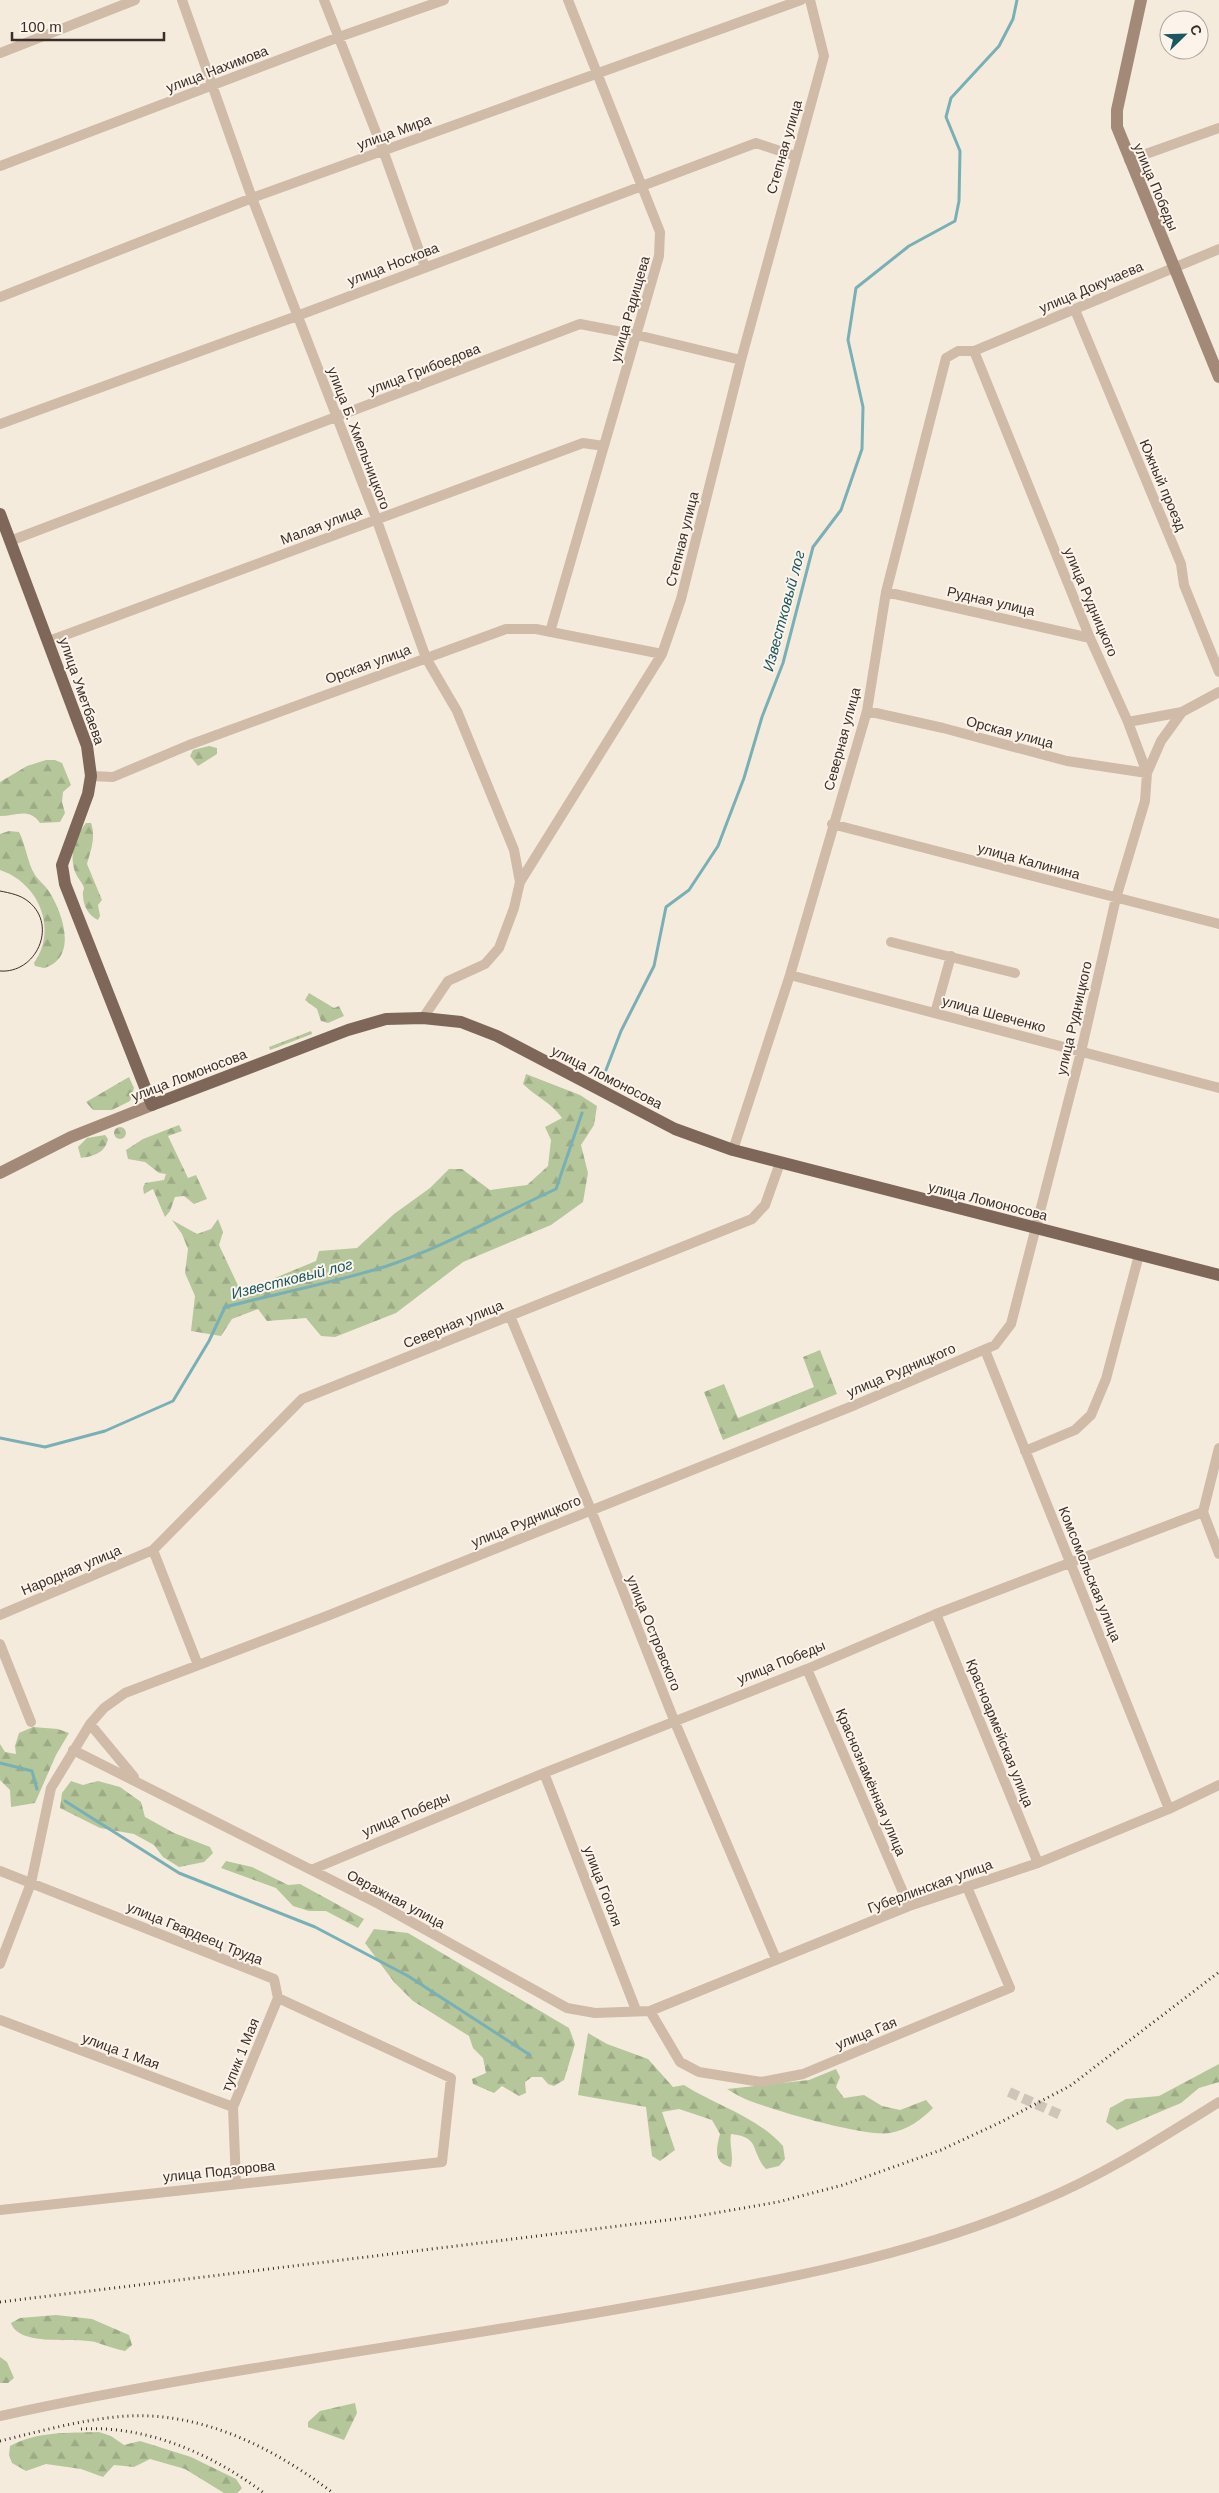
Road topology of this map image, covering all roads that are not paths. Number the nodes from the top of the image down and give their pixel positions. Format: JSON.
{"nodes":[{"id":1,"x":135,"y":0,"type":"edge"},
{"id":2,"x":182,"y":0,"type":"edge"},
{"id":3,"x":324,"y":0,"type":"edge"},
{"id":4,"x":444,"y":0,"type":"edge"},
{"id":5,"x":568,"y":0,"type":"edge"},
{"id":6,"x":801,"y":0,"type":"edge"},
{"id":7,"x":810,"y":0,"type":"edge"},
{"id":8,"x":1141,"y":0,"type":"edge"},
{"id":9,"x":339,"y":37,"type":"junction"},
{"id":10,"x":0,"y":53,"type":"edge"},
{"id":11,"x":596,"y":74,"type":"junction"},
{"id":12,"x":212,"y":86,"type":"junction"},
{"id":13,"x":1219,"y":128,"type":"edge"},
{"id":14,"x":383,"y":150,"type":"junction"},
{"id":15,"x":796,"y":156,"type":"junction"},
{"id":16,"x":1129,"y":160,"type":"junction"},
{"id":17,"x":0,"y":166,"type":"edge"},
{"id":18,"x":642,"y":186,"type":"junction"},
{"id":19,"x":252,"y":198,"type":"junction"},
{"id":20,"x":1219,"y":249,"type":"edge"},
{"id":21,"x":425,"y":266,"type":"junction"},
{"id":22,"x":1173,"y":267,"type":"junction"},
{"id":23,"x":0,"y":297,"type":"edge"},
{"id":24,"x":1075,"y":310,"type":"junction"},
{"id":25,"x":297,"y":316,"type":"junction"},
{"id":26,"x":637,"y":335,"type":"junction"},
{"id":27,"x":974,"y":351,"type":"junction"},
{"id":28,"x":741,"y":360,"type":"junction"},
{"id":29,"x":1219,"y":377,"type":"edge"},
{"id":30,"x":336,"y":418,"type":"junction"},
{"id":31,"x":0,"y":424,"type":"edge"},
{"id":32,"x":604,"y":446,"type":"junction"},
{"id":33,"x":0,"y":514,"type":"edge"},
{"id":34,"x":376,"y":518,"type":"junction"},
{"id":35,"x":10,"y":541,"type":"junction"},
{"id":36,"x":886,"y":592,"type":"junction"},
{"id":37,"x":550,"y":632,"type":"junction"},
{"id":38,"x":1090,"y":638,"type":"junction"},
{"id":39,"x":49,"y":641,"type":"junction"},
{"id":40,"x":662,"y":654,"type":"junction"},
{"id":41,"x":426,"y":658,"type":"junction"},
{"id":42,"x":1219,"y":672,"type":"edge"},
{"id":43,"x":1219,"y":692,"type":"edge"},
{"id":44,"x":867,"y":711,"type":"junction"},
{"id":45,"x":1182,"y":712,"type":"junction"},
{"id":46,"x":1128,"y":722,"type":"junction"},
{"id":47,"x":1147,"y":773,"type":"junction"},
{"id":48,"x":91,"y":776,"type":"junction"},
{"id":49,"x":832,"y":824,"type":"junction"},
{"id":50,"x":520,"y":882,"type":"junction"},
{"id":51,"x":1116,"y":898,"type":"junction"},
{"id":52,"x":1219,"y":924,"type":"edge"},
{"id":53,"x":891,"y":942,"type":"dead end"},
{"id":54,"x":951,"y":956,"type":"junction"},
{"id":55,"x":1015,"y":973,"type":"dead end"},
{"id":56,"x":790,"y":975,"type":"junction"},
{"id":57,"x":935,"y":1013,"type":"junction"},
{"id":58,"x":423,"y":1018,"type":"junction"},
{"id":59,"x":1081,"y":1052,"type":"junction"},
{"id":60,"x":1219,"y":1088,"type":"edge"},
{"id":61,"x":152,"y":1105,"type":"junction"},
{"id":62,"x":733,"y":1150,"type":"junction"},
{"id":63,"x":780,"y":1162,"type":"junction"},
{"id":64,"x":0,"y":1173,"type":"edge"},
{"id":65,"x":1036,"y":1229,"type":"junction"},
{"id":66,"x":1139,"y":1255,"type":"junction"},
{"id":67,"x":1219,"y":1275,"type":"edge"},
{"id":68,"x":510,"y":1316,"type":"junction"},
{"id":69,"x":985,"y":1350,"type":"junction"},
{"id":70,"x":1219,"y":1448,"type":"edge"},
{"id":71,"x":1025,"y":1451,"type":"junction"},
{"id":72,"x":591,"y":1510,"type":"junction"},
{"id":73,"x":1203,"y":1512,"type":"junction"},
{"id":74,"x":153,"y":1550,"type":"junction"},
{"id":75,"x":1219,"y":1554,"type":"edge"},
{"id":76,"x":1070,"y":1563,"type":"junction"},
{"id":77,"x":936,"y":1614,"type":"junction"},
{"id":78,"x":0,"y":1615,"type":"edge"},
{"id":79,"x":0,"y":1644,"type":"edge"},
{"id":80,"x":198,"y":1665,"type":"junction"},
{"id":81,"x":807,"y":1669,"type":"junction"},
{"id":82,"x":674,"y":1720,"type":"junction"},
{"id":83,"x":31,"y":1722,"type":"dead end"},
{"id":84,"x":90,"y":1724,"type":"junction"},
{"id":85,"x":73,"y":1750,"type":"junction"},
{"id":86,"x":544,"y":1773,"type":"junction"},
{"id":87,"x":136,"y":1780,"type":"junction"},
{"id":88,"x":1219,"y":1785,"type":"edge"},
{"id":89,"x":1169,"y":1809,"type":"junction"},
{"id":90,"x":1038,"y":1863,"type":"junction"},
{"id":91,"x":311,"y":1870,"type":"junction"},
{"id":92,"x":0,"y":1871,"type":"edge"},
{"id":93,"x":31,"y":1883,"type":"junction"},
{"id":94,"x":967,"y":1887,"type":"junction"},
{"id":95,"x":909,"y":1906,"type":"junction"},
{"id":96,"x":776,"y":1959,"type":"junction"},
{"id":97,"x":0,"y":1964,"type":"edge"},
{"id":98,"x":278,"y":1998,"type":"junction"},
{"id":99,"x":636,"y":2010,"type":"junction"},
{"id":100,"x":650,"y":2010,"type":"junction"},
{"id":101,"x":0,"y":2020,"type":"edge"},
{"id":102,"x":1219,"y":2102,"type":"edge"},
{"id":103,"x":233,"y":2107,"type":"junction"},
{"id":104,"x":236,"y":2183,"type":"junction"},
{"id":105,"x":0,"y":2210,"type":"edge"},
{"id":106,"x":0,"y":2416,"type":"edge"}],
"edges":[{"from":1,"to":10,"type":"street"},
{"from":2,"to":12,"type":"street","name":"улица Б. Хмельницкого"},
{"from":3,"to":9,"type":"street"},
{"from":4,"to":9,"type":"street","name":"улица Нахимова"},
{"from":5,"to":11,"type":"street","name":"улица Радищева"},
{"from":6,"to":11,"type":"street","name":"улица Мира"},
{"from":7,"to":15,"type":"street","name":"Степная улица"},
{"from":8,"to":16,"type":"street","name":"улица Победы"},
{"from":9,"to":12,"type":"street","name":"улица Нахимова"},
{"from":9,"to":14,"type":"street"},
{"from":11,"to":14,"type":"street","name":"улица Мира"},
{"from":11,"to":18,"type":"street","name":"улица Радищева"},
{"from":12,"to":17,"type":"street","name":"улица Нахимова"},
{"from":12,"to":19,"type":"street","name":"улица Б. Хмельницкого"},
{"from":13,"to":16,"type":"street"},
{"from":14,"to":19,"type":"street","name":"улица Мира"},
{"from":14,"to":21,"type":"street"},
{"from":15,"to":18,"type":"street","name":"улица Носкова"},
{"from":15,"to":28,"type":"street","name":"Степная улица"},
{"from":16,"to":22,"type":"street","name":"улица Победы"},
{"from":18,"to":21,"type":"street","name":"улица Носкова"},
{"from":18,"to":26,"type":"street","name":"улица Радищева"},
{"from":19,"to":23,"type":"street","name":"улица Мира"},
{"from":19,"to":25,"type":"street","name":"улица Б. Хмельницкого"},
{"from":20,"to":22,"type":"street","name":"улица Докучаева"},
{"from":21,"to":25,"type":"street","name":"улица Носкова"},
{"from":22,"to":24,"type":"street","name":"улица Докучаева"},
{"from":22,"to":29,"type":"street","name":"улица Победы"},
{"from":24,"to":27,"type":"street","name":"улица Докучаева"},
{"from":24,"to":42,"type":"street","name":"Южный проезд"},
{"from":25,"to":30,"type":"street","name":"улица Б. Хмельницкого"},
{"from":25,"to":31,"type":"street","name":"улица Носкова"},
{"from":26,"to":28,"type":"street","name":"улица Грибоедова"},
{"from":26,"to":30,"type":"street","name":"улица Грибоедова"},
{"from":26,"to":32,"type":"street","name":"улица Радищева"},
{"from":27,"to":36,"type":"street","name":"Северная улица"},
{"from":27,"to":38,"type":"street","name":"улица Рудницкого"},
{"from":28,"to":40,"type":"street","name":"Степная улица"},
{"from":30,"to":34,"type":"street","name":"улица Б. Хмельницкого"},
{"from":30,"to":35,"type":"street","name":"улица Грибоедова"},
{"from":32,"to":34,"type":"street","name":"Малая улица"},
{"from":32,"to":37,"type":"street","name":"улица Радищева"},
{"from":33,"to":35,"type":"main road","name":"улица Уметбаева"},
{"from":34,"to":39,"type":"street","name":"Малая улица"},
{"from":34,"to":41,"type":"street","name":"улица Б. Хмельницкого"},
{"from":35,"to":39,"type":"main road","name":"улица Уметбаева"},
{"from":36,"to":38,"type":"street","name":"Рудная улица"},
{"from":36,"to":44,"type":"street","name":"Северная улица"},
{"from":37,"to":40,"type":"street","name":"Орская улица"},
{"from":37,"to":41,"type":"street","name":"Орская улица"},
{"from":38,"to":46,"type":"street","name":"улица Рудницкого"},
{"from":39,"to":48,"type":"main road","name":"улица Уметбаева"},
{"from":40,"to":50,"type":"street","name":"Степная улица"},
{"from":41,"to":48,"type":"street","name":"Орская улица"},
{"from":41,"to":50,"type":"street","name":"улица Б. Хмельницкого"},
{"from":43,"to":45,"type":"street"},
{"from":44,"to":47,"type":"street","name":"Орская улица"},
{"from":44,"to":49,"type":"street","name":"Северная улица"},
{"from":45,"to":46,"type":"street"},
{"from":45,"to":47,"type":"street"},
{"from":46,"to":47,"type":"street","name":"улица Рудницкого"},
{"from":47,"to":51,"type":"street","name":"улица Рудницкого"},
{"from":48,"to":61,"type":"main road","name":"улица Уметбаева"},
{"from":49,"to":51,"type":"street","name":"улица Калинина"},
{"from":49,"to":56,"type":"street","name":"Северная улица"},
{"from":50,"to":58,"type":"street","name":"Степная улица"},
{"from":51,"to":52,"type":"street","name":"улица Калинина"},
{"from":51,"to":59,"type":"street","name":"улица Рудницкого"},
{"from":53,"to":54,"type":"street"},
{"from":54,"to":55,"type":"street"},
{"from":54,"to":57,"type":"street"},
{"from":56,"to":57,"type":"street","name":"улица Шевченко"},
{"from":56,"to":62,"type":"street","name":"Северная улица"},
{"from":57,"to":59,"type":"street","name":"улица Шевченко"},
{"from":58,"to":61,"type":"main road","name":"улица Ломоносова"},
{"from":58,"to":62,"type":"main road","name":"улица Ломоносова"},
{"from":59,"to":60,"type":"street","name":"улица Шевченко"},
{"from":59,"to":65,"type":"street","name":"улица Рудницкого"},
{"from":61,"to":64,"type":"street","name":"улица Ломоносова"},
{"from":62,"to":63,"type":"main road","name":"улица Ломоносова"},
{"from":63,"to":65,"type":"main road","name":"улица Ломоносова"},
{"from":63,"to":68,"type":"street","name":"Северная улица"},
{"from":65,"to":66,"type":"main road","name":"улица Ломоносова"},
{"from":65,"to":69,"type":"street","name":"улица Рудницкого"},
{"from":66,"to":67,"type":"main road","name":"улица Ломоносова"},
{"from":66,"to":71,"type":"street"},
{"from":68,"to":72,"type":"street","name":"улица Островского"},
{"from":68,"to":74,"type":"street","name":"Северная улица"},
{"from":69,"to":71,"type":"street","name":"Комсомольская улица"},
{"from":69,"to":72,"type":"street","name":"улица Рудницкого"},
{"from":70,"to":73,"type":"street"},
{"from":71,"to":76,"type":"street","name":"Комсомольская улица"},
{"from":72,"to":80,"type":"street","name":"улица Рудницкого"},
{"from":72,"to":82,"type":"street","name":"улица Островского"},
{"from":73,"to":75,"type":"street"},
{"from":73,"to":76,"type":"street","name":"улица Победы"},
{"from":74,"to":78,"type":"street","name":"Народная улица"},
{"from":74,"to":80,"type":"street"},
{"from":76,"to":77,"type":"street","name":"улица Победы"},
{"from":76,"to":89,"type":"street","name":"Комсомольская улица"},
{"from":77,"to":81,"type":"street","name":"улица Победы"},
{"from":77,"to":90,"type":"street","name":"Красноармейская улица"},
{"from":79,"to":83,"type":"street"},
{"from":80,"to":84,"type":"street","name":"улица Рудницкого"},
{"from":81,"to":82,"type":"street","name":"улица Победы"},
{"from":81,"to":95,"type":"street","name":"Краснознамённая улица"},
{"from":82,"to":86,"type":"street","name":"улица Победы"},
{"from":82,"to":96,"type":"street","name":"улица Островского"},
{"from":84,"to":85,"type":"street","name":"улица Рудницкого"},
{"from":84,"to":87,"type":"street","name":"Овражная улица"},
{"from":85,"to":87,"type":"street","name":"Овражная улица"},
{"from":85,"to":93,"type":"street","name":"улица Рудницкого"},
{"from":86,"to":91,"type":"street","name":"улица Победы"},
{"from":86,"to":99,"type":"street","name":"улица Гоголя"},
{"from":87,"to":91,"type":"street","name":"Овражная улица"},
{"from":88,"to":89,"type":"street","name":"Губерлинская улица"},
{"from":89,"to":90,"type":"street","name":"Губерлинская улица"},
{"from":90,"to":94,"type":"street","name":"Губерлинская улица"},
{"from":91,"to":99,"type":"street","name":"Овражная улица"},
{"from":92,"to":93,"type":"street","name":"улица Гвардеец Труда"},
{"from":93,"to":97,"type":"street","name":"улица Рудницкого"},
{"from":93,"to":98,"type":"street","name":"улица Гвардеец Труда"},
{"from":94,"to":95,"type":"street","name":"Губерлинская улица"},
{"from":94,"to":100,"type":"street","name":"улица Гая"},
{"from":95,"to":96,"type":"street","name":"Губерлинская улица"},
{"from":96,"to":100,"type":"street","name":"Губерлинская улица"},
{"from":98,"to":103,"type":"street","name":"тупик 1 Мая"},
{"from":98,"to":104,"type":"street","name":"улица Подзорова"},
{"from":99,"to":100,"type":"street","name":"Овражная улица"},
{"from":101,"to":103,"type":"street","name":"улица 1 Мая"},
{"from":102,"to":106,"type":"street"},
{"from":103,"to":104,"type":"street","name":"тупик 1 Мая"},
{"from":104,"to":105,"type":"street","name":"улица Подзорова"}]}
